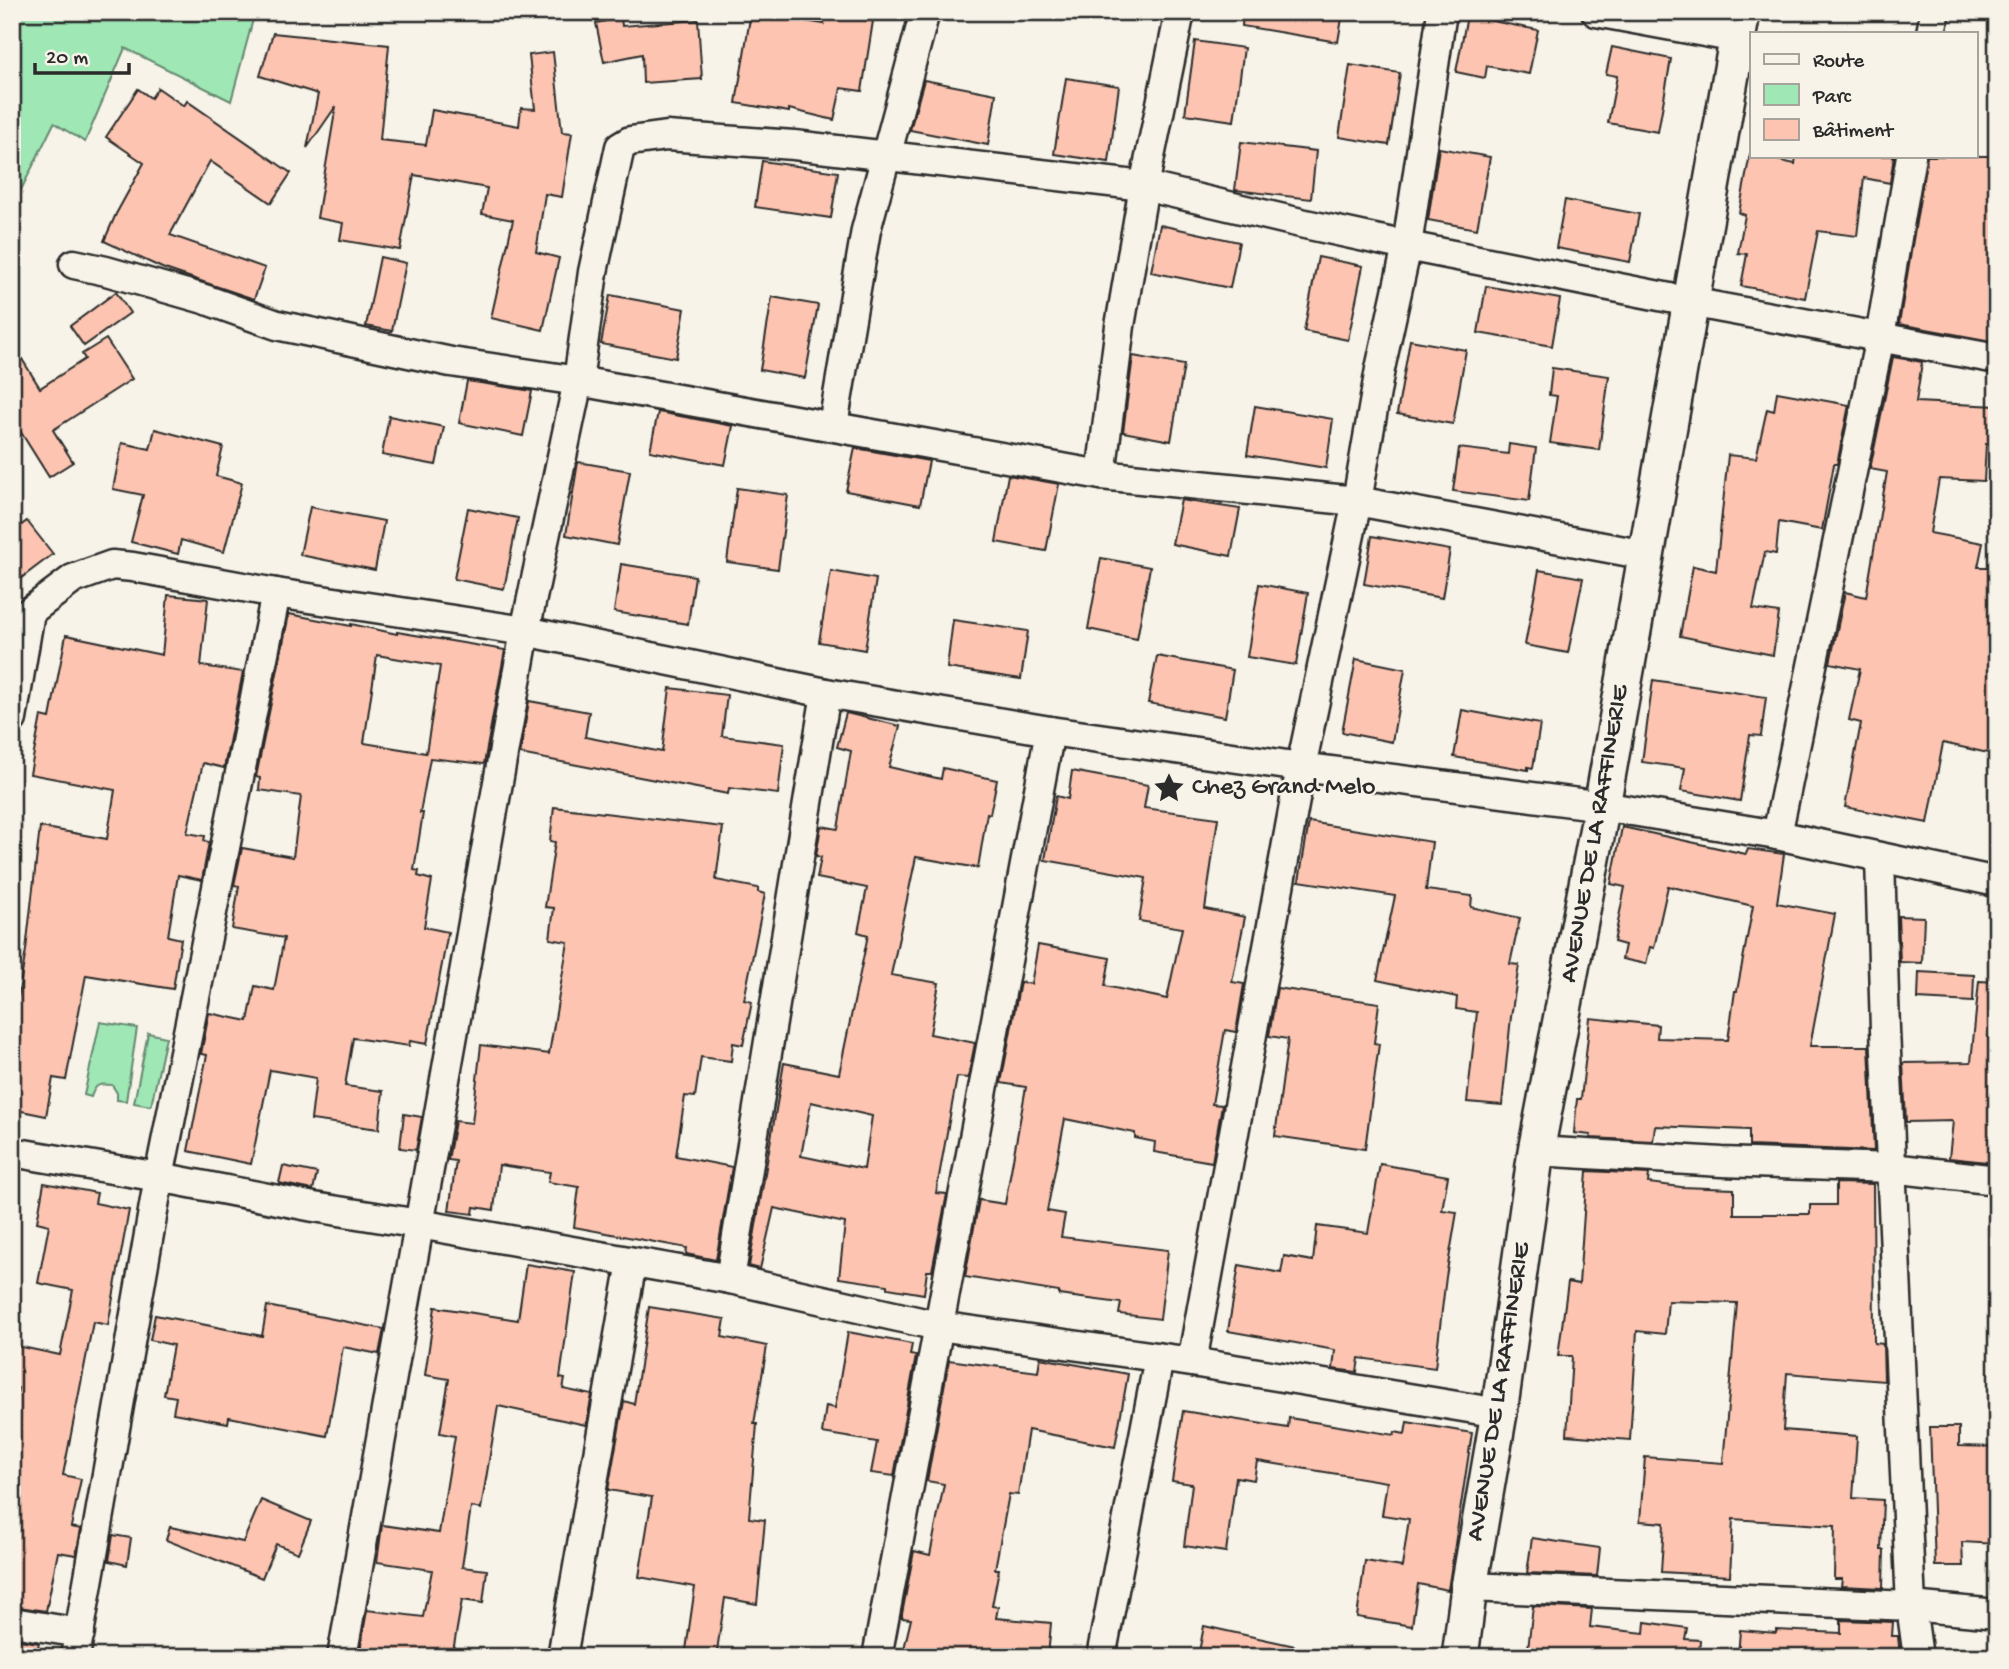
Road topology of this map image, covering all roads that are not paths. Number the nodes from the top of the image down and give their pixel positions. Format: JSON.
{"nodes":[{"id":1,"x":925,"y":12,"type":"edge"},
{"id":2,"x":1180,"y":12,"type":"edge"},
{"id":3,"x":1442,"y":12,"type":"edge"},
{"id":4,"x":1596,"y":12,"type":"edge"},
{"id":5,"x":1935,"y":12,"type":"edge"},
{"id":6,"x":1740,"y":25,"type":"edge"},
{"id":7,"x":1931,"y":32,"type":"edge"},
{"id":8,"x":886,"y":155,"type":"junction"},
{"id":9,"x":1911,"y":158,"type":"edge"},
{"id":10,"x":1144,"y":186,"type":"junction"},
{"id":11,"x":1408,"y":246,"type":"junction"},
{"id":12,"x":74,"y":264,"type":"dead end"},
{"id":13,"x":1690,"y":302,"type":"junction"},
{"id":14,"x":1880,"y":337,"type":"junction"},
{"id":15,"x":1997,"y":359,"type":"edge"},
{"id":16,"x":578,"y":381,"type":"junction"},
{"id":17,"x":833,"y":425,"type":"junction"},
{"id":18,"x":1101,"y":475,"type":"junction"},
{"id":19,"x":1357,"y":501,"type":"junction"},
{"id":20,"x":1646,"y":555,"type":"junction"},
{"id":21,"x":276,"y":593,"type":"junction"},
{"id":22,"x":21,"y":618,"type":"edge"},
{"id":23,"x":525,"y":631,"type":"junction"},
{"id":24,"x":826,"y":693,"type":"junction"},
{"id":25,"x":12,"y":719,"type":"edge"},
{"id":26,"x":1050,"y":731,"type":"junction"},
{"id":27,"x":1301,"y":766,"type":"junction"},
{"id":28,"x":1602,"y":806,"type":"junction"},
{"id":29,"x":1777,"y":835,"type":"junction"},
{"id":30,"x":1880,"y":858,"type":"junction"},
{"id":31,"x":1997,"y":882,"type":"edge"},
{"id":32,"x":1536,"y":1151,"type":"junction"},
{"id":33,"x":12,"y":1152,"type":"edge"},
{"id":34,"x":1891,"y":1168,"type":"junction"},
{"id":35,"x":159,"y":1177,"type":"junction"},
{"id":36,"x":1997,"y":1180,"type":"edge"},
{"id":37,"x":419,"y":1224,"type":"junction"},
{"id":38,"x":632,"y":1262,"type":"junction"},
{"id":39,"x":730,"y":1279,"type":"junction"},
{"id":40,"x":938,"y":1326,"type":"junction"},
{"id":41,"x":1159,"y":1358,"type":"junction"},
{"id":42,"x":1192,"y":1362,"type":"junction"},
{"id":43,"x":1499,"y":1413,"type":"junction"},
{"id":44,"x":1469,"y":1587,"type":"junction"},
{"id":45,"x":1911,"y":1606,"type":"junction"},
{"id":46,"x":1997,"y":1614,"type":"edge"},
{"id":47,"x":12,"y":1622,"type":"edge"},
{"id":48,"x":78,"y":1645,"type":"edge"},
{"id":49,"x":342,"y":1657,"type":"edge"},
{"id":50,"x":562,"y":1657,"type":"edge"},
{"id":51,"x":877,"y":1657,"type":"edge"},
{"id":52,"x":1101,"y":1657,"type":"edge"},
{"id":53,"x":1460,"y":1657,"type":"edge"},
{"id":54,"x":1918,"y":1657,"type":"edge"}],
"edges":[{"from":1,"to":8,"type":"street"},
{"from":2,"to":10,"type":"street"},
{"from":3,"to":11,"type":"street"},
{"from":4,"to":6,"type":"street"},
{"from":5,"to":7,"type":"street"},
{"from":6,"to":13,"type":"street","name":"AVENUE DE LA RAFFINERIE"},
{"from":8,"to":10,"type":"street"},
{"from":8,"to":16,"type":"street"},
{"from":8,"to":17,"type":"street"},
{"from":9,"to":14,"type":"street"},
{"from":10,"to":11,"type":"street"},
{"from":10,"to":18,"type":"street"},
{"from":11,"to":13,"type":"street"},
{"from":11,"to":19,"type":"street"},
{"from":12,"to":16,"type":"street"},
{"from":13,"to":14,"type":"street"},
{"from":13,"to":20,"type":"street","name":"AVENUE DE LA RAFFINERIE"},
{"from":14,"to":15,"type":"street"},
{"from":14,"to":29,"type":"street"},
{"from":16,"to":17,"type":"street"},
{"from":16,"to":23,"type":"street"},
{"from":17,"to":18,"type":"street"},
{"from":18,"to":19,"type":"street"},
{"from":19,"to":20,"type":"street"},
{"from":19,"to":27,"type":"street"},
{"from":20,"to":28,"type":"street","name":"AVENUE DE LA RAFFINERIE"},
{"from":21,"to":22,"type":"street"},
{"from":21,"to":23,"type":"street"},
{"from":21,"to":35,"type":"street"},
{"from":22,"to":25,"type":"street"},
{"from":23,"to":24,"type":"street"},
{"from":23,"to":37,"type":"street"},
{"from":24,"to":26,"type":"street"},
{"from":24,"to":39,"type":"street"},
{"from":26,"to":27,"type":"street"},
{"from":26,"to":40,"type":"street"},
{"from":27,"to":28,"type":"street"},
{"from":27,"to":42,"type":"street"},
{"from":28,"to":29,"type":"street"},
{"from":28,"to":32,"type":"street","name":"AVENUE DE LA RAFFINERIE"},
{"from":29,"to":30,"type":"street"},
{"from":30,"to":31,"type":"street"},
{"from":30,"to":34,"type":"street"},
{"from":32,"to":34,"type":"street"},
{"from":32,"to":43,"type":"street","name":"AVENUE DE LA RAFFINERIE"},
{"from":33,"to":35,"type":"street"},
{"from":34,"to":36,"type":"street"},
{"from":34,"to":45,"type":"street"},
{"from":35,"to":37,"type":"street"},
{"from":35,"to":48,"type":"street"},
{"from":37,"to":38,"type":"street"},
{"from":37,"to":49,"type":"street"},
{"from":38,"to":39,"type":"street"},
{"from":38,"to":50,"type":"street"},
{"from":39,"to":40,"type":"street"},
{"from":40,"to":41,"type":"street"},
{"from":40,"to":51,"type":"street"},
{"from":41,"to":42,"type":"street"},
{"from":41,"to":52,"type":"street"},
{"from":42,"to":43,"type":"street"},
{"from":43,"to":44,"type":"street","name":"AVENUE DE LA RAFFINERIE"},
{"from":44,"to":45,"type":"street"},
{"from":44,"to":53,"type":"street","name":"AVENUE DE LA RAFFINERIE"},
{"from":45,"to":46,"type":"street"},
{"from":45,"to":54,"type":"street"},
{"from":47,"to":48,"type":"street"}]}
